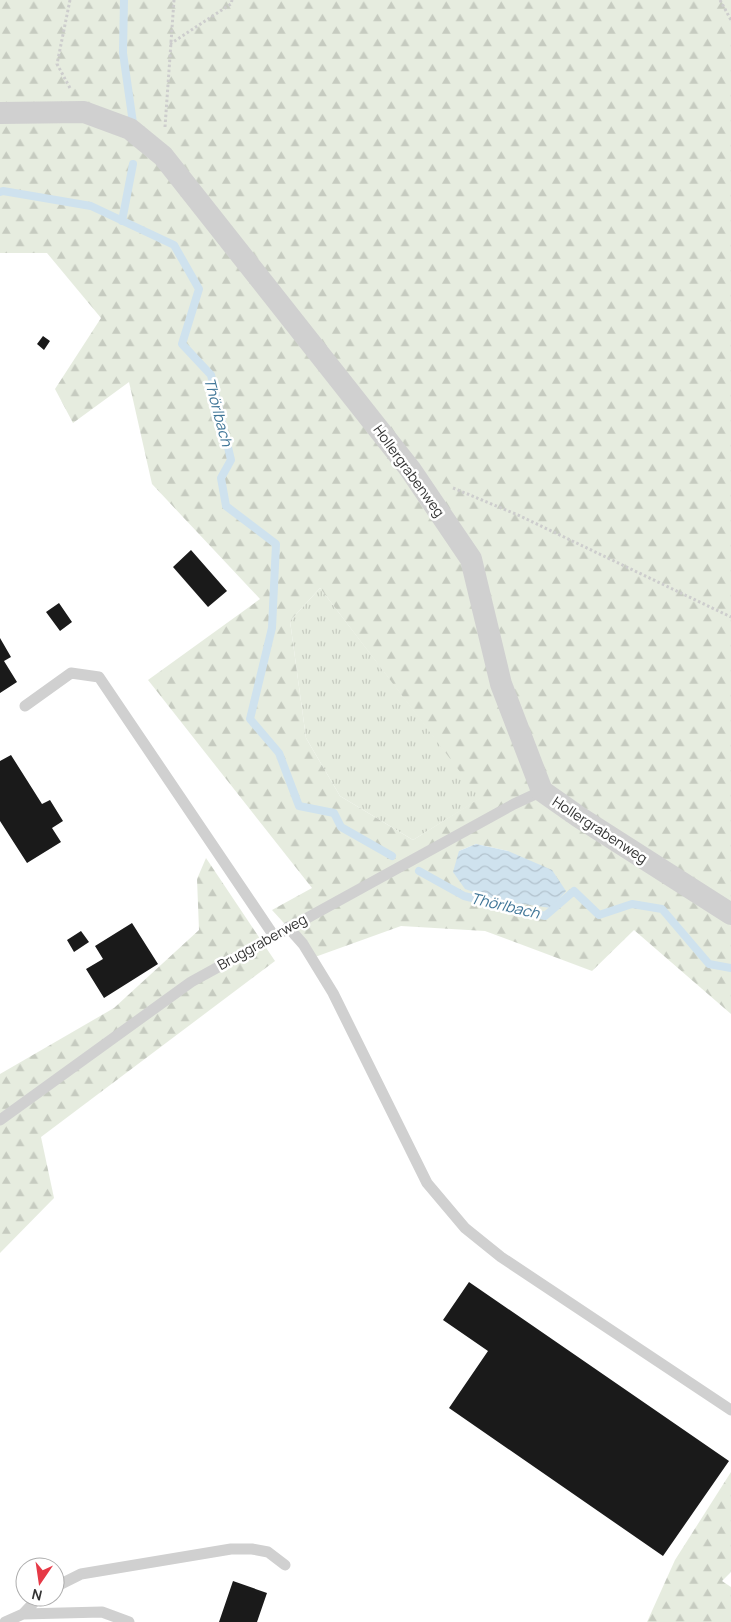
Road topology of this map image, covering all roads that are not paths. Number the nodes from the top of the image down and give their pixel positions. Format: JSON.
{"nodes":[{"id":1,"x":0,"y":113,"type":"edge"},
{"id":2,"x":25,"y":706,"type":"dead end"},
{"id":3,"x":542,"y":791,"type":"junction"},
{"id":4,"x":731,"y":914,"type":"edge"},
{"id":5,"x":288,"y":928,"type":"junction"},
{"id":6,"x":274,"y":936,"type":"junction"},
{"id":7,"x":0,"y":1120,"type":"edge"},
{"id":8,"x":731,"y":1410,"type":"edge"},
{"id":9,"x":285,"y":1566,"type":"dead end"},
{"id":10,"x":65,"y":1582,"type":"edge"},
{"id":11,"x":30,"y":1607,"type":"edge"},
{"id":12,"x":24,"y":1614,"type":"junction"},
{"id":13,"x":5,"y":1622,"type":"edge"},
{"id":14,"x":129,"y":1622,"type":"edge"}],
"edges":[{"from":1,"to":3,"type":"street","name":"Hollergrabenweg"},
{"from":2,"to":6,"type":"lane"},
{"from":3,"to":4,"type":"street","name":"Hollergrabenweg"},
{"from":3,"to":5,"type":"lane","name":"Bruggraberweg"},
{"from":5,"to":6,"type":"lane","name":"Bruggraberweg"},
{"from":5,"to":8,"type":"lane"},
{"from":6,"to":7,"type":"lane","name":"Bruggraberweg"},
{"from":9,"to":10,"type":"lane"},
{"from":11,"to":12,"type":"lane"},
{"from":12,"to":13,"type":"lane"},
{"from":12,"to":14,"type":"lane"}]}
